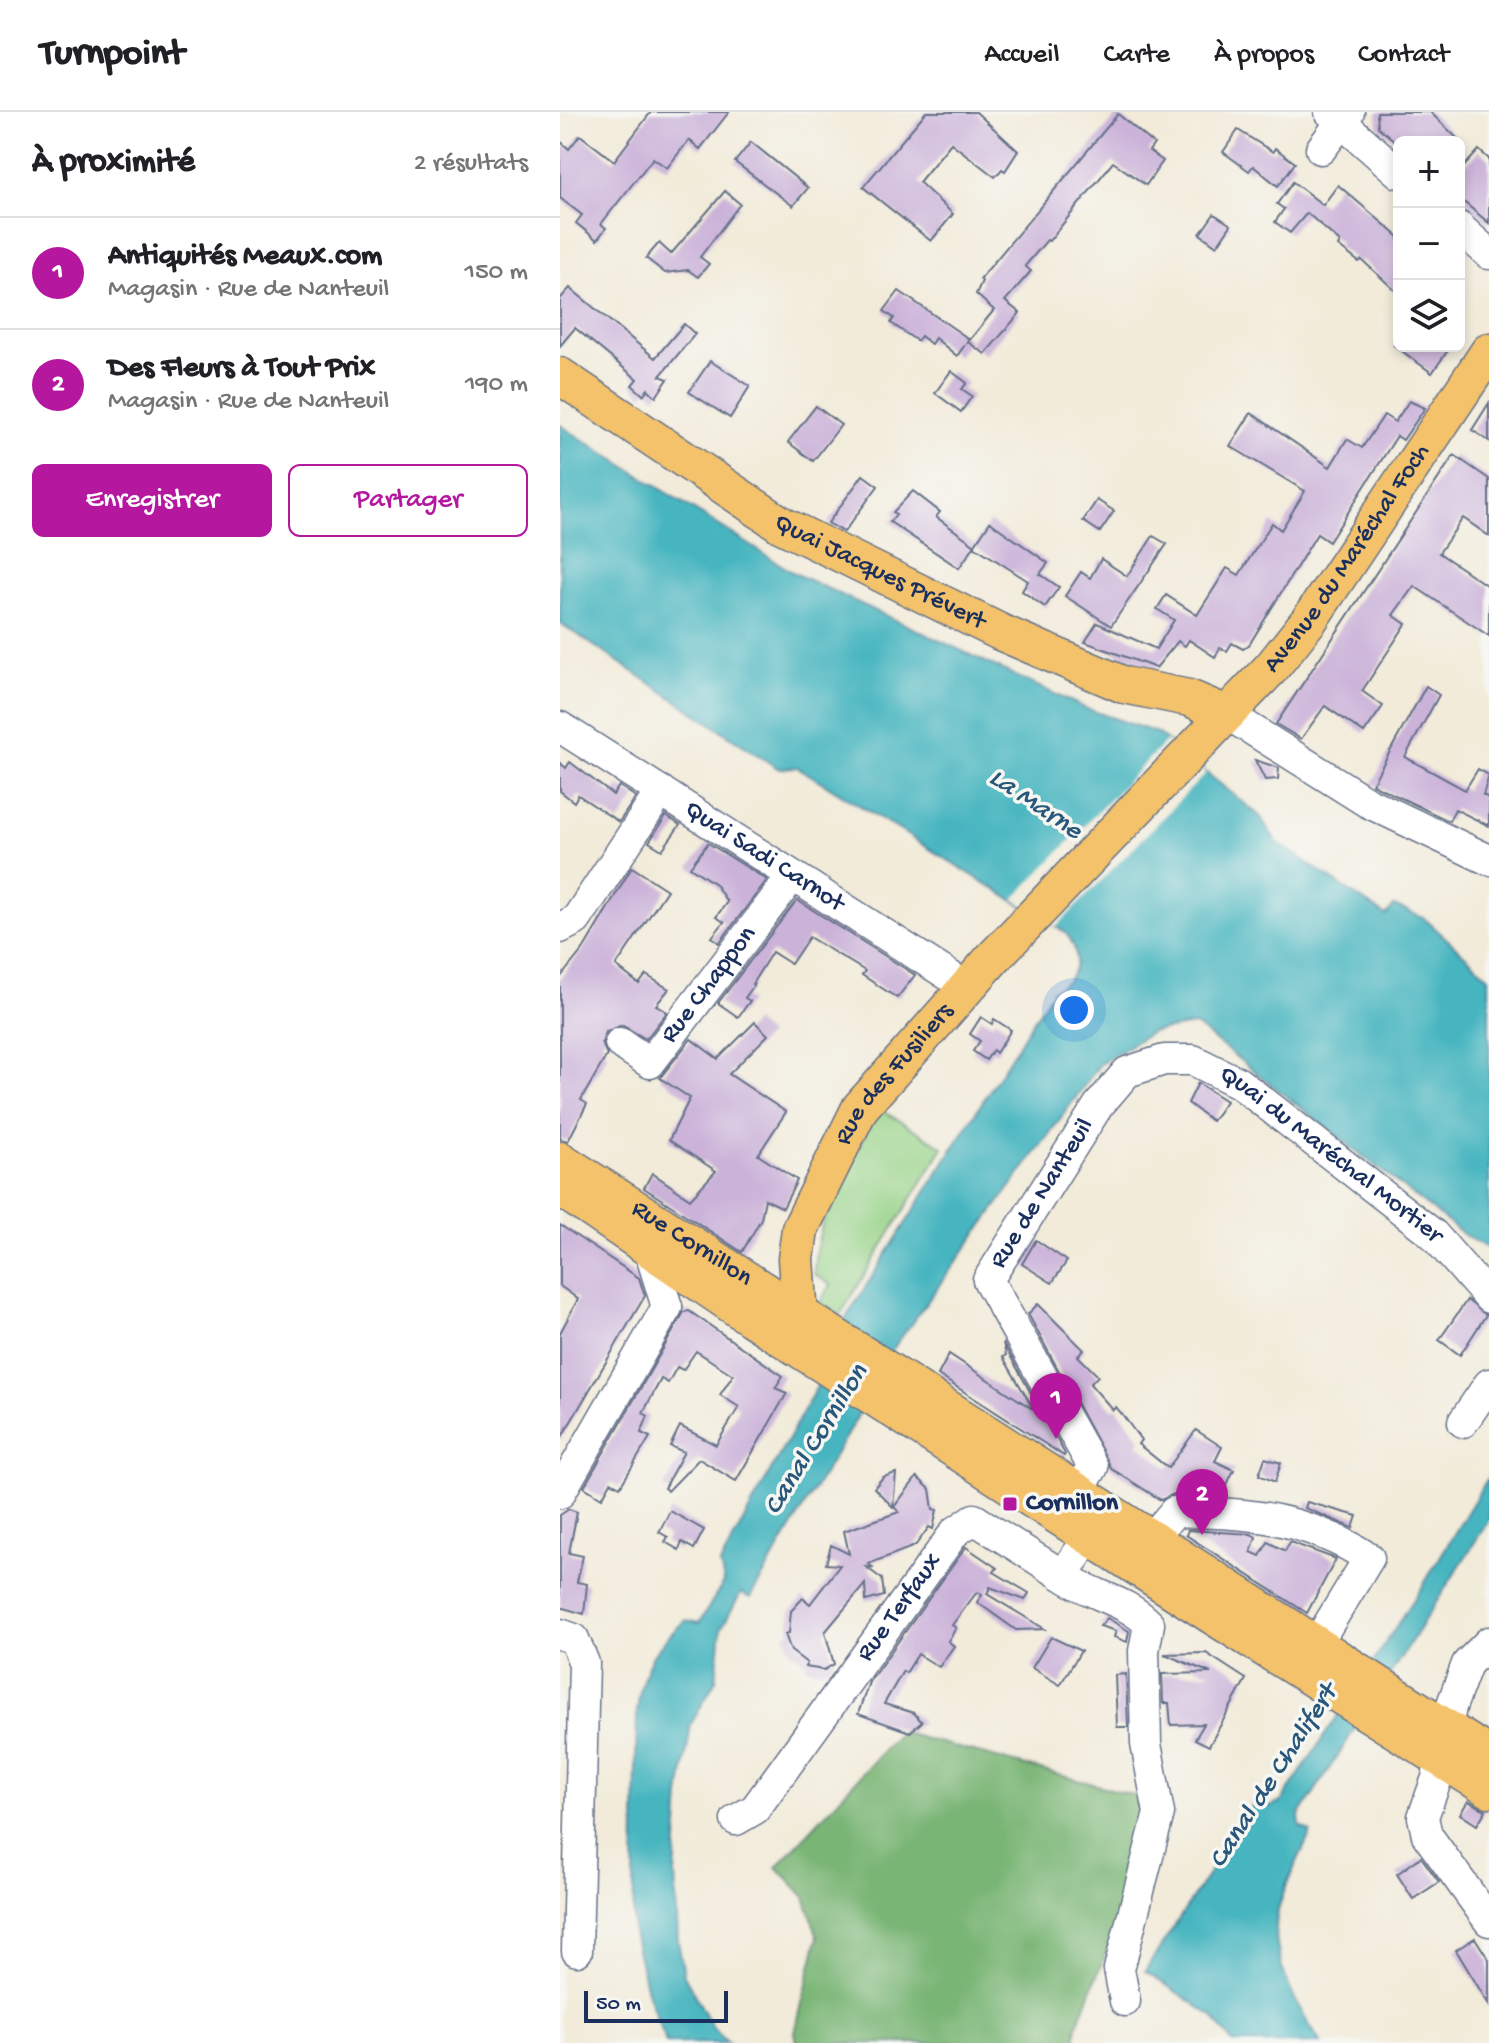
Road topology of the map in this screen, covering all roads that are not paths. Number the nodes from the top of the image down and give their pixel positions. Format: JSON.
{"nodes":[{"id":1,"x":1334,"y":128,"type":"edge"},
{"id":2,"x":1393,"y":169,"type":"edge"},
{"id":3,"x":1465,"y":232,"type":"edge"},
{"id":4,"x":1489,"y":254,"type":"edge"},
{"id":5,"x":1489,"y":351,"type":"edge"},
{"id":6,"x":560,"y":376,"type":"edge"},
{"id":7,"x":1227,"y":714,"type":"junction"},
{"id":8,"x":560,"y":727,"type":"edge"},
{"id":9,"x":1190,"y":753,"type":"joint"},
{"id":10,"x":661,"y":791,"type":"junction"},
{"id":11,"x":1489,"y":860,"type":"edge"},
{"id":12,"x":791,"y":878,"type":"junction"},
{"id":13,"x":560,"y":928,"type":"edge"},
{"id":14,"x":967,"y":987,"type":"junction"},
{"id":15,"x":620,"y":1043,"type":"dead end"},
{"id":16,"x":1098,"y":1106,"type":"joint"},
{"id":17,"x":560,"y":1160,"type":"edge"},
{"id":18,"x":560,"y":1188,"type":"edge"},
{"id":19,"x":800,"y":1229,"type":"junction"},
{"id":20,"x":649,"y":1249,"type":"junction"},
{"id":21,"x":750,"y":1283,"type":"junction"},
{"id":22,"x":714,"y":1292,"type":"junction"},
{"id":23,"x":1489,"y":1298,"type":"edge"},
{"id":24,"x":667,"y":1307,"type":"junction"},
{"id":25,"x":810,"y":1334,"type":"junction"},
{"id":26,"x":1489,"y":1384,"type":"edge"},
{"id":27,"x":1463,"y":1422,"type":"dead end"},
{"id":28,"x":560,"y":1493,"type":"edge"},
{"id":29,"x":1085,"y":1513,"type":"junction"},
{"id":30,"x":1153,"y":1537,"type":"junction"},
{"id":31,"x":1062,"y":1575,"type":"junction"},
{"id":32,"x":560,"y":1634,"type":"edge"},
{"id":33,"x":1489,"y":1642,"type":"edge"},
{"id":34,"x":1325,"y":1661,"type":"junction"},
{"id":35,"x":1429,"y":1734,"type":"junction"},
{"id":36,"x":1489,"y":1755,"type":"edge"},
{"id":37,"x":1489,"y":1789,"type":"edge"},
{"id":38,"x":736,"y":1820,"type":"dead end"},
{"id":39,"x":1489,"y":1921,"type":"edge"},
{"id":40,"x":577,"y":1951,"type":"dead end"},
{"id":41,"x":1125,"y":2001,"type":"dead end"}],
"edges":[{"from":1,"to":2,"type":"street"},
{"from":3,"to":4,"type":"street"},
{"from":5,"to":7,"type":"main road","name":"Avenue du Maréchal Foch"},
{"from":6,"to":7,"type":"main road","name":"Quai Jacques Prévert"},
{"from":7,"to":9,"type":"main road","name":"Avenue du Maréchal Foch"},
{"from":7,"to":11,"type":"street"},
{"from":8,"to":10,"type":"street","name":"Quai Sadi Carnot"},
{"from":9,"to":14,"type":"main road","name":"Rue des Fusiliers"},
{"from":10,"to":12,"type":"street","name":"Quai Sadi Carnot"},
{"from":10,"to":13,"type":"street"},
{"from":12,"to":14,"type":"street","name":"Quai Sadi Carnot"},
{"from":12,"to":15,"type":"street","name":"Rue Chappon"},
{"from":14,"to":19,"type":"main road","name":"Rue des Fusiliers"},
{"from":16,"to":23,"type":"street","name":"Quai du Maréchal Mortier"},
{"from":16,"to":29,"type":"street","name":"Rue de Nanteuil"},
{"from":17,"to":21,"type":"main road","name":"Rue Cornillon"},
{"from":18,"to":20,"type":"main road","name":"Rue Cornillon"},
{"from":19,"to":21,"type":"main road","name":"Rue des Fusiliers"},
{"from":19,"to":25,"type":"main road","name":"Rue des Fusiliers"},
{"from":20,"to":21,"type":"street"},
{"from":20,"to":22,"type":"main road","name":"Rue Cornillon"},
{"from":20,"to":24,"type":"street"},
{"from":21,"to":25,"type":"main road","name":"Rue Cornillon"},
{"from":22,"to":24,"type":"street"},
{"from":22,"to":25,"type":"main road","name":"Rue Cornillon"},
{"from":24,"to":28,"type":"street"},
{"from":25,"to":29,"type":"main road"},
{"from":26,"to":27,"type":"street"},
{"from":29,"to":30,"type":"main road"},
{"from":29,"to":31,"type":"street"},
{"from":29,"to":34,"type":"main road"},
{"from":30,"to":34,"type":"main road"},
{"from":30,"to":34,"type":"street"},
{"from":31,"to":38,"type":"street","name":"Rue Terfaux"},
{"from":31,"to":41,"type":"street"},
{"from":32,"to":40,"type":"street"},
{"from":33,"to":35,"type":"street"},
{"from":34,"to":35,"type":"main road"},
{"from":35,"to":36,"type":"main road"},
{"from":35,"to":37,"type":"main road"},
{"from":35,"to":39,"type":"street"}]}
